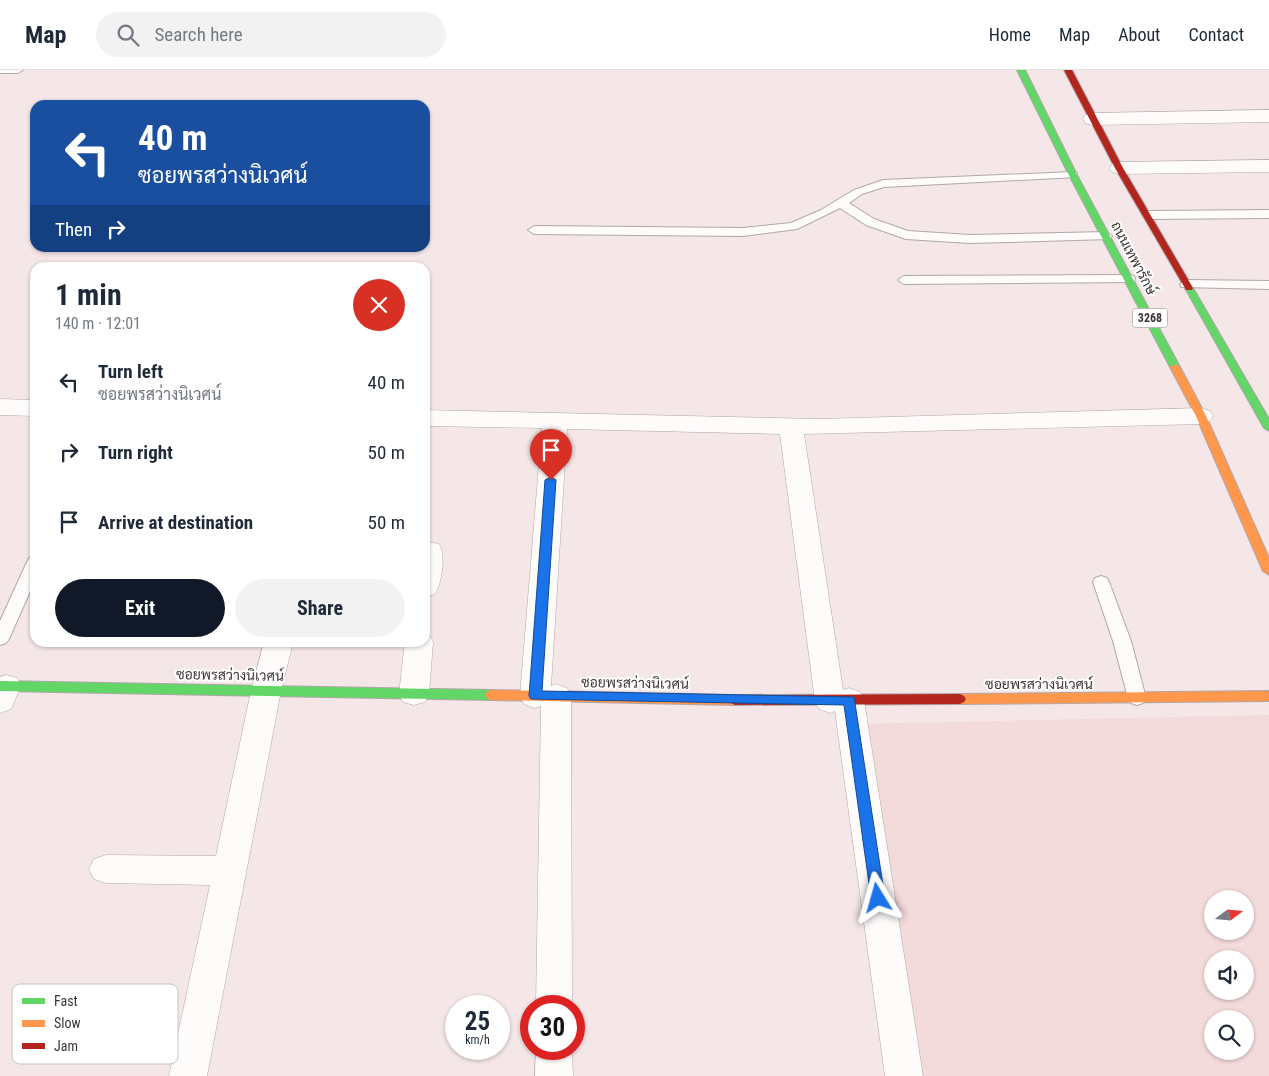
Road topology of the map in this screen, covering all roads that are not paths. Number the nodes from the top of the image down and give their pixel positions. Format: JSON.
{"nodes":[{"id":1,"x":0,"y":70,"type":"edge"},
{"id":2,"x":18,"y":70,"type":"edge"},
{"id":3,"x":1021,"y":70,"type":"edge"},
{"id":4,"x":1068,"y":70,"type":"edge"},
{"id":5,"x":1269,"y":116,"type":"edge"},
{"id":6,"x":1092,"y":119,"type":"junction"},
{"id":7,"x":1269,"y":166,"type":"edge"},
{"id":8,"x":1119,"y":168,"type":"junction"},
{"id":9,"x":1073,"y":175,"type":"junction"},
{"id":10,"x":840,"y":204,"type":"junction"},
{"id":11,"x":1269,"y":214,"type":"edge"},
{"id":12,"x":1148,"y":215,"type":"junction"},
{"id":13,"x":534,"y":230,"type":"dead end"},
{"id":14,"x":1106,"y":236,"type":"junction"},
{"id":15,"x":1129,"y":278,"type":"junction"},
{"id":16,"x":904,"y":280,"type":"dead end"},
{"id":17,"x":1186,"y":284,"type":"junction"},
{"id":18,"x":1269,"y":285,"type":"edge"},
{"id":19,"x":0,"y":407,"type":"edge"},
{"id":20,"x":30,"y":408,"type":"edge"},
{"id":21,"x":1201,"y":416,"type":"junction"},
{"id":22,"x":430,"y":418,"type":"edge"},
{"id":23,"x":555,"y":421,"type":"junction"},
{"id":24,"x":791,"y":427,"type":"junction"},
{"id":25,"x":1269,"y":428,"type":"edge"},
{"id":26,"x":1269,"y":571,"type":"edge"},
{"id":27,"x":30,"y":573,"type":"edge"},
{"id":28,"x":1101,"y":582,"type":"dead end"},
{"id":29,"x":0,"y":639,"type":"edge"},
{"id":30,"x":278,"y":647,"type":"edge"},
{"id":31,"x":419,"y":647,"type":"edge"},
{"id":32,"x":2,"y":691,"type":"edge"},
{"id":33,"x":266,"y":691,"type":"junction"},
{"id":34,"x":414,"y":694,"type":"junction"},
{"id":35,"x":546,"y":696,"type":"junction"},
{"id":36,"x":1269,"y":696,"type":"edge"},
{"id":37,"x":1137,"y":698,"type":"junction"},
{"id":38,"x":840,"y":700,"type":"junction"},
{"id":39,"x":106,"y":869,"type":"dead end"},
{"id":40,"x":230,"y":871,"type":"junction"},
{"id":41,"x":554,"y":995,"type":"edge"},
{"id":42,"x":554,"y":1060,"type":"edge"},
{"id":43,"x":188,"y":1076,"type":"edge"},
{"id":44,"x":554,"y":1076,"type":"edge"},
{"id":45,"x":904,"y":1076,"type":"edge"}],
"edges":[{"from":1,"to":2,"type":"lane"},
{"from":3,"to":9,"type":"main road","name":"ถนนเทพารักษ์","number":"3268"},
{"from":4,"to":6,"type":"main road"},
{"from":5,"to":6,"type":"street"},
{"from":6,"to":8,"type":"main road"},
{"from":7,"to":8,"type":"street"},
{"from":8,"to":12,"type":"main road"},
{"from":9,"to":10,"type":"lane"},
{"from":9,"to":14,"type":"main road","name":"ถนนเทพารักษ์","number":"3268"},
{"from":10,"to":13,"type":"lane"},
{"from":10,"to":14,"type":"lane"},
{"from":11,"to":12,"type":"lane"},
{"from":12,"to":17,"type":"main road"},
{"from":14,"to":15,"type":"main road","name":"ถนนเทพารักษ์","number":"3268"},
{"from":15,"to":16,"type":"lane"},
{"from":15,"to":21,"type":"main road","name":"ถนนเทพารักษ์","number":"3268"},
{"from":17,"to":18,"type":"lane"},
{"from":17,"to":25,"type":"main road"},
{"from":19,"to":20,"type":"street"},
{"from":21,"to":24,"type":"street"},
{"from":21,"to":26,"type":"main road","name":"ถนนเทพารักษ์","number":"3268"},
{"from":22,"to":23,"type":"street"},
{"from":23,"to":24,"type":"street"},
{"from":23,"to":35,"type":"street"},
{"from":24,"to":38,"type":"street"},
{"from":27,"to":29,"type":"lane"},
{"from":28,"to":37,"type":"lane"},
{"from":30,"to":33,"type":"street"},
{"from":31,"to":34,"type":"street"},
{"from":32,"to":33,"type":"main road","name":"ซอยพรสว่างนิเวศน์"},
{"from":33,"to":34,"type":"main road","name":"ซอยพรสว่างนิเวศน์"},
{"from":33,"to":40,"type":"street"},
{"from":34,"to":35,"type":"main road","name":"ซอยพรสว่างนิเวศน์"},
{"from":35,"to":38,"type":"main road","name":"ซอยพรสว่างนิเวศน์"},
{"from":35,"to":41,"type":"street"},
{"from":36,"to":37,"type":"main road","name":"ซอยพรสว่างนิเวศน์"},
{"from":37,"to":38,"type":"main road","name":"ซอยพรสว่างนิเวศน์"},
{"from":38,"to":45,"type":"street"},
{"from":39,"to":40,"type":"street"},
{"from":40,"to":43,"type":"street"},
{"from":42,"to":44,"type":"street"}]}
